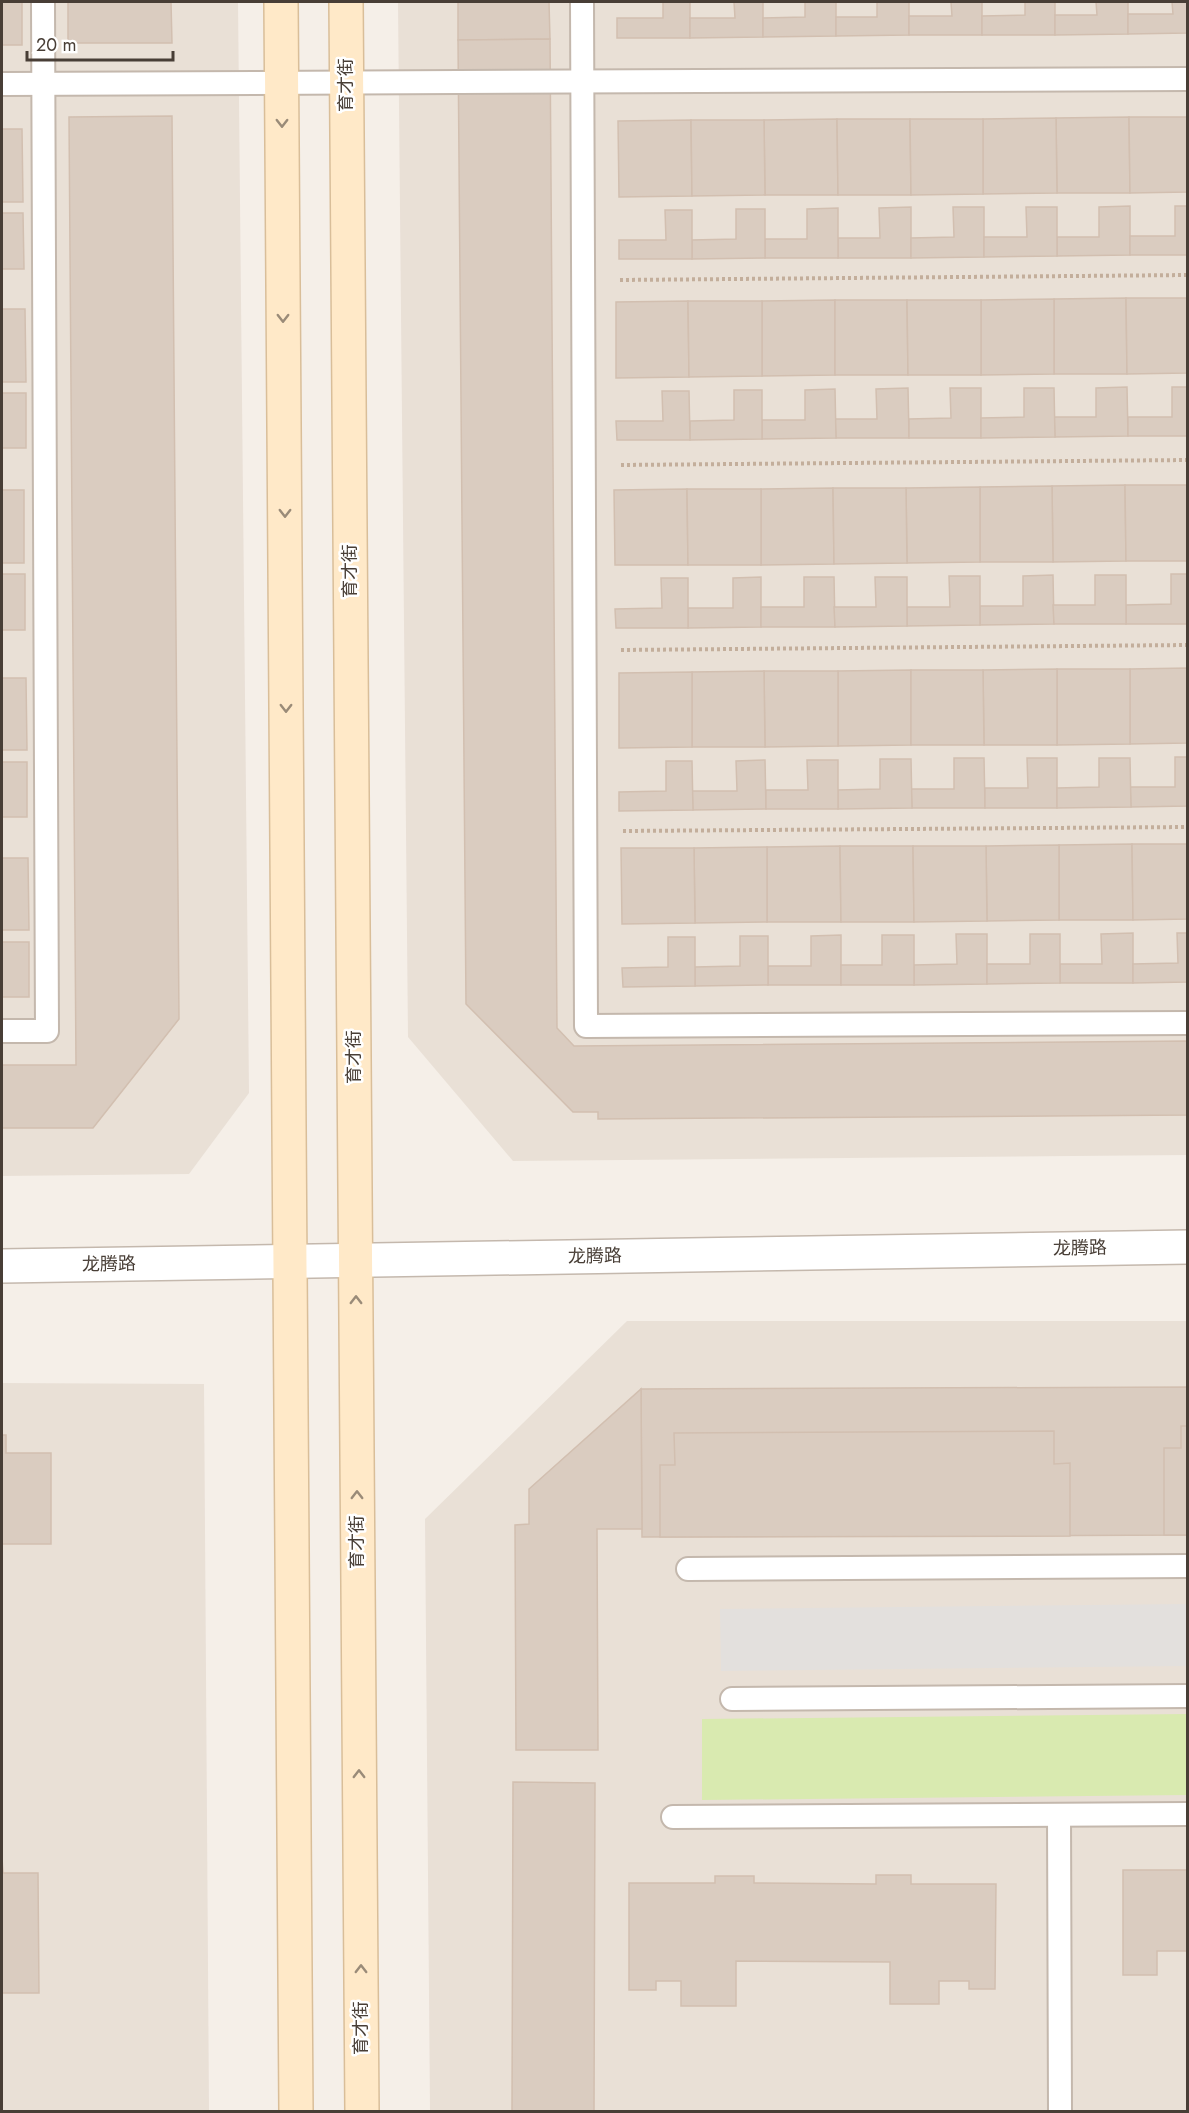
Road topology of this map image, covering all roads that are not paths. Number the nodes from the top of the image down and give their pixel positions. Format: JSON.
{"nodes":[{"id":1,"x":43,"y":2,"type":"edge"},
{"id":2,"x":281,"y":2,"type":"edge"},
{"id":3,"x":346,"y":2,"type":"edge"},
{"id":4,"x":582,"y":2,"type":"edge"},
{"id":5,"x":1188,"y":80,"type":"edge"},
{"id":6,"x":583,"y":81,"type":"junction"},
{"id":7,"x":281,"y":83,"type":"junction"},
{"id":8,"x":346,"y":83,"type":"junction"},
{"id":9,"x":2,"y":84,"type":"edge"},
{"id":10,"x":43,"y":84,"type":"junction"},
{"id":11,"x":1188,"y":1023,"type":"edge"},
{"id":12,"x":2,"y":1031,"type":"edge"},
{"id":13,"x":1188,"y":1247,"type":"edge"},
{"id":14,"x":355,"y":1260,"type":"junction"},
{"id":15,"x":290,"y":1261,"type":"junction"},
{"id":16,"x":2,"y":1266,"type":"edge"},
{"id":17,"x":1188,"y":1566,"type":"edge"},
{"id":18,"x":688,"y":1569,"type":"dead end"},
{"id":19,"x":1188,"y":1696,"type":"edge"},
{"id":20,"x":732,"y":1699,"type":"dead end"},
{"id":21,"x":1188,"y":1814,"type":"edge"},
{"id":22,"x":1059,"y":1815,"type":"junction"},
{"id":23,"x":673,"y":1817,"type":"dead end"},
{"id":24,"x":297,"y":2112,"type":"edge"},
{"id":25,"x":362,"y":2112,"type":"edge"},
{"id":26,"x":1060,"y":2112,"type":"edge"}],
"edges":[{"from":1,"to":10,"type":"lane"},
{"from":2,"to":7,"type":"street"},
{"from":3,"to":8,"type":"street","name":"育才街"},
{"from":4,"to":6,"type":"lane"},
{"from":5,"to":6,"type":"lane"},
{"from":6,"to":8,"type":"lane"},
{"from":6,"to":11,"type":"lane"},
{"from":7,"to":8,"type":"lane"},
{"from":7,"to":10,"type":"lane"},
{"from":7,"to":15,"type":"street","one_way":true},
{"from":8,"to":14,"type":"street","name":"育才街"},
{"from":9,"to":10,"type":"lane"},
{"from":10,"to":12,"type":"lane"},
{"from":13,"to":14,"type":"street","name":"龙腾路"},
{"from":14,"to":15,"type":"street","name":"龙腾路"},
{"from":25,"to":14,"type":"street","name":"育才街","one_way":true},
{"from":15,"to":16,"type":"street","name":"龙腾路"},
{"from":15,"to":24,"type":"street"},
{"from":17,"to":18,"type":"lane"},
{"from":19,"to":20,"type":"lane"},
{"from":21,"to":22,"type":"lane"},
{"from":22,"to":23,"type":"lane"},
{"from":22,"to":26,"type":"lane"}]}
